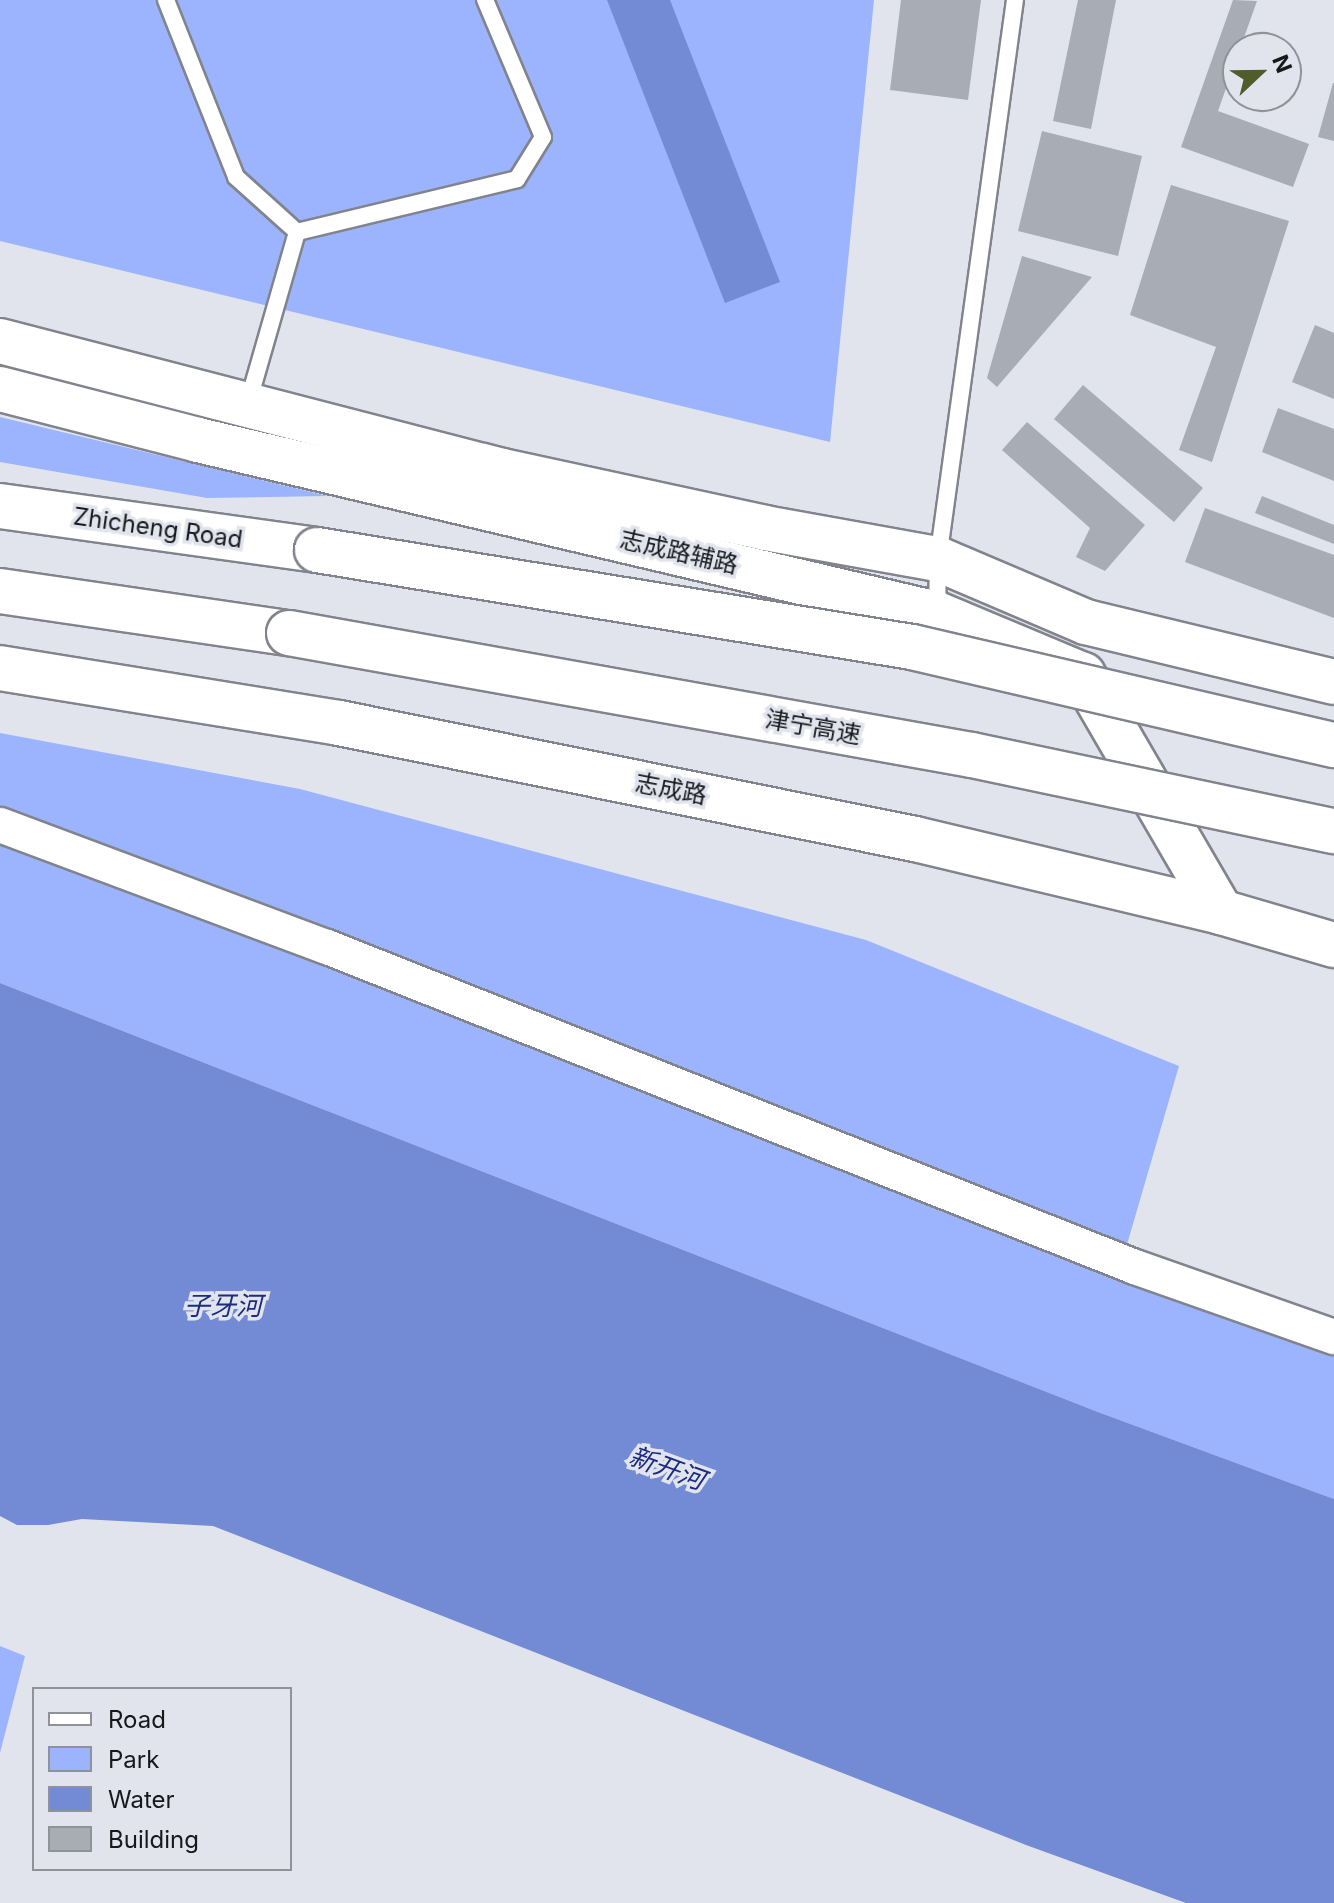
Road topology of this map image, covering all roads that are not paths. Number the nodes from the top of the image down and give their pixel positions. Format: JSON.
{"nodes":[{"id":1,"x":166,"y":0,"type":"edge"},
{"id":2,"x":485,"y":0,"type":"edge"},
{"id":3,"x":1015,"y":0,"type":"edge"},
{"id":4,"x":297,"y":232,"type":"junction"},
{"id":5,"x":0,"y":341,"type":"edge"},
{"id":6,"x":0,"y":389,"type":"edge"},
{"id":7,"x":248,"y":403,"type":"junction"},
{"id":8,"x":0,"y":506,"type":"edge"},
{"id":9,"x":938,"y":559,"type":"junction"},
{"id":10,"x":0,"y":591,"type":"edge"},
{"id":11,"x":937,"y":614,"type":"junction"},
{"id":12,"x":0,"y":668,"type":"edge"},
{"id":13,"x":1334,"y":682,"type":"edge"},
{"id":14,"x":1334,"y":745,"type":"edge"},
{"id":15,"x":0,"y":825,"type":"edge"},
{"id":16,"x":1334,"y":831,"type":"edge"},
{"id":17,"x":1221,"y":912,"type":"junction"},
{"id":18,"x":1334,"y":945,"type":"edge"},
{"id":19,"x":1334,"y":1337,"type":"edge"}],
"edges":[{"from":1,"to":4,"type":"lane"},
{"from":2,"to":4,"type":"lane"},
{"from":3,"to":9,"type":"lane"},
{"from":4,"to":7,"type":"lane"},
{"from":5,"to":7,"type":"main road"},
{"from":6,"to":11,"type":"main road","name":"志成路辅路"},
{"from":7,"to":9,"type":"main road"},
{"from":8,"to":14,"type":"main road","name":"Zhicheng Road","bridge":true},
{"from":9,"to":11,"type":"lane"},
{"from":9,"to":13,"type":"main road"},
{"from":10,"to":16,"type":"main road","name":"津宁高速","bridge":true},
{"from":11,"to":17,"type":"main road","name":"志成路辅路"},
{"from":12,"to":17,"type":"main road","name":"志成路"},
{"from":15,"to":19,"type":"street"},
{"from":17,"to":18,"type":"main road","name":"志成路"}]}
